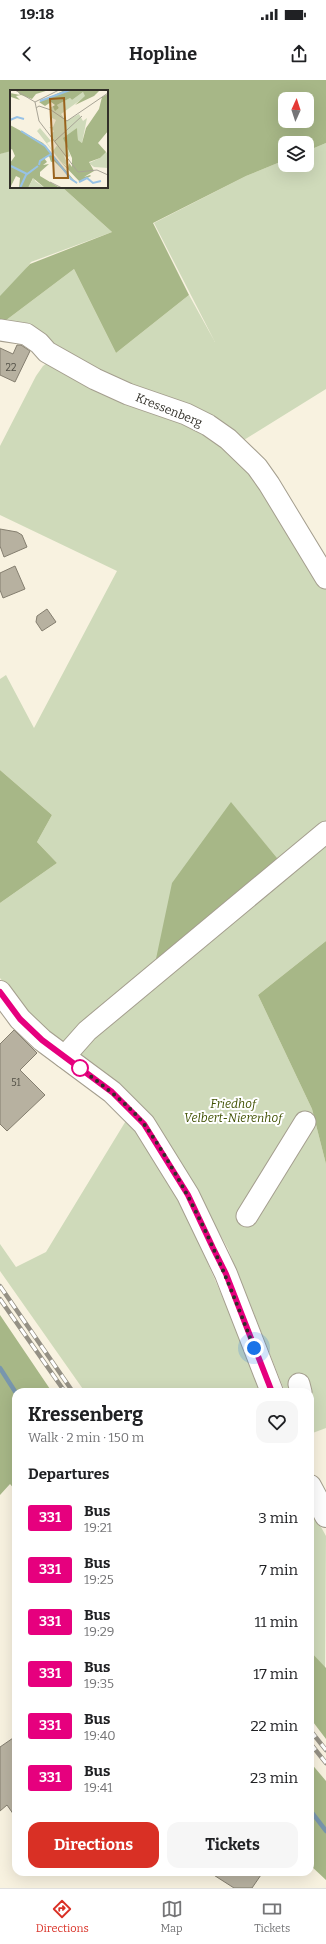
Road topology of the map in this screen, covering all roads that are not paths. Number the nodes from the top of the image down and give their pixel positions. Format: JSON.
{"nodes":[{"id":1,"x":0,"y":330,"type":"edge"},
{"id":2,"x":326,"y":578,"type":"edge"},
{"id":3,"x":326,"y":832,"type":"edge"},
{"id":4,"x":0,"y":992,"type":"edge"},
{"id":5,"x":64,"y":1057,"type":"junction"},
{"id":6,"x":305,"y":1122,"type":"dead end"},
{"id":7,"x":247,"y":1216,"type":"dead end"},
{"id":8,"x":270,"y":1388,"type":"edge"},
{"id":9,"x":314,"y":1494,"type":"edge"},
{"id":10,"x":326,"y":1516,"type":"edge"}],
"edges":[{"from":1,"to":2,"type":"street","name":"Kressenberg"},
{"from":3,"to":5,"type":"street"},
{"from":4,"to":5,"type":"main road"},
{"from":5,"to":8,"type":"main road"},
{"from":6,"to":7,"type":"street"},
{"from":9,"to":10,"type":"main road"}]}
